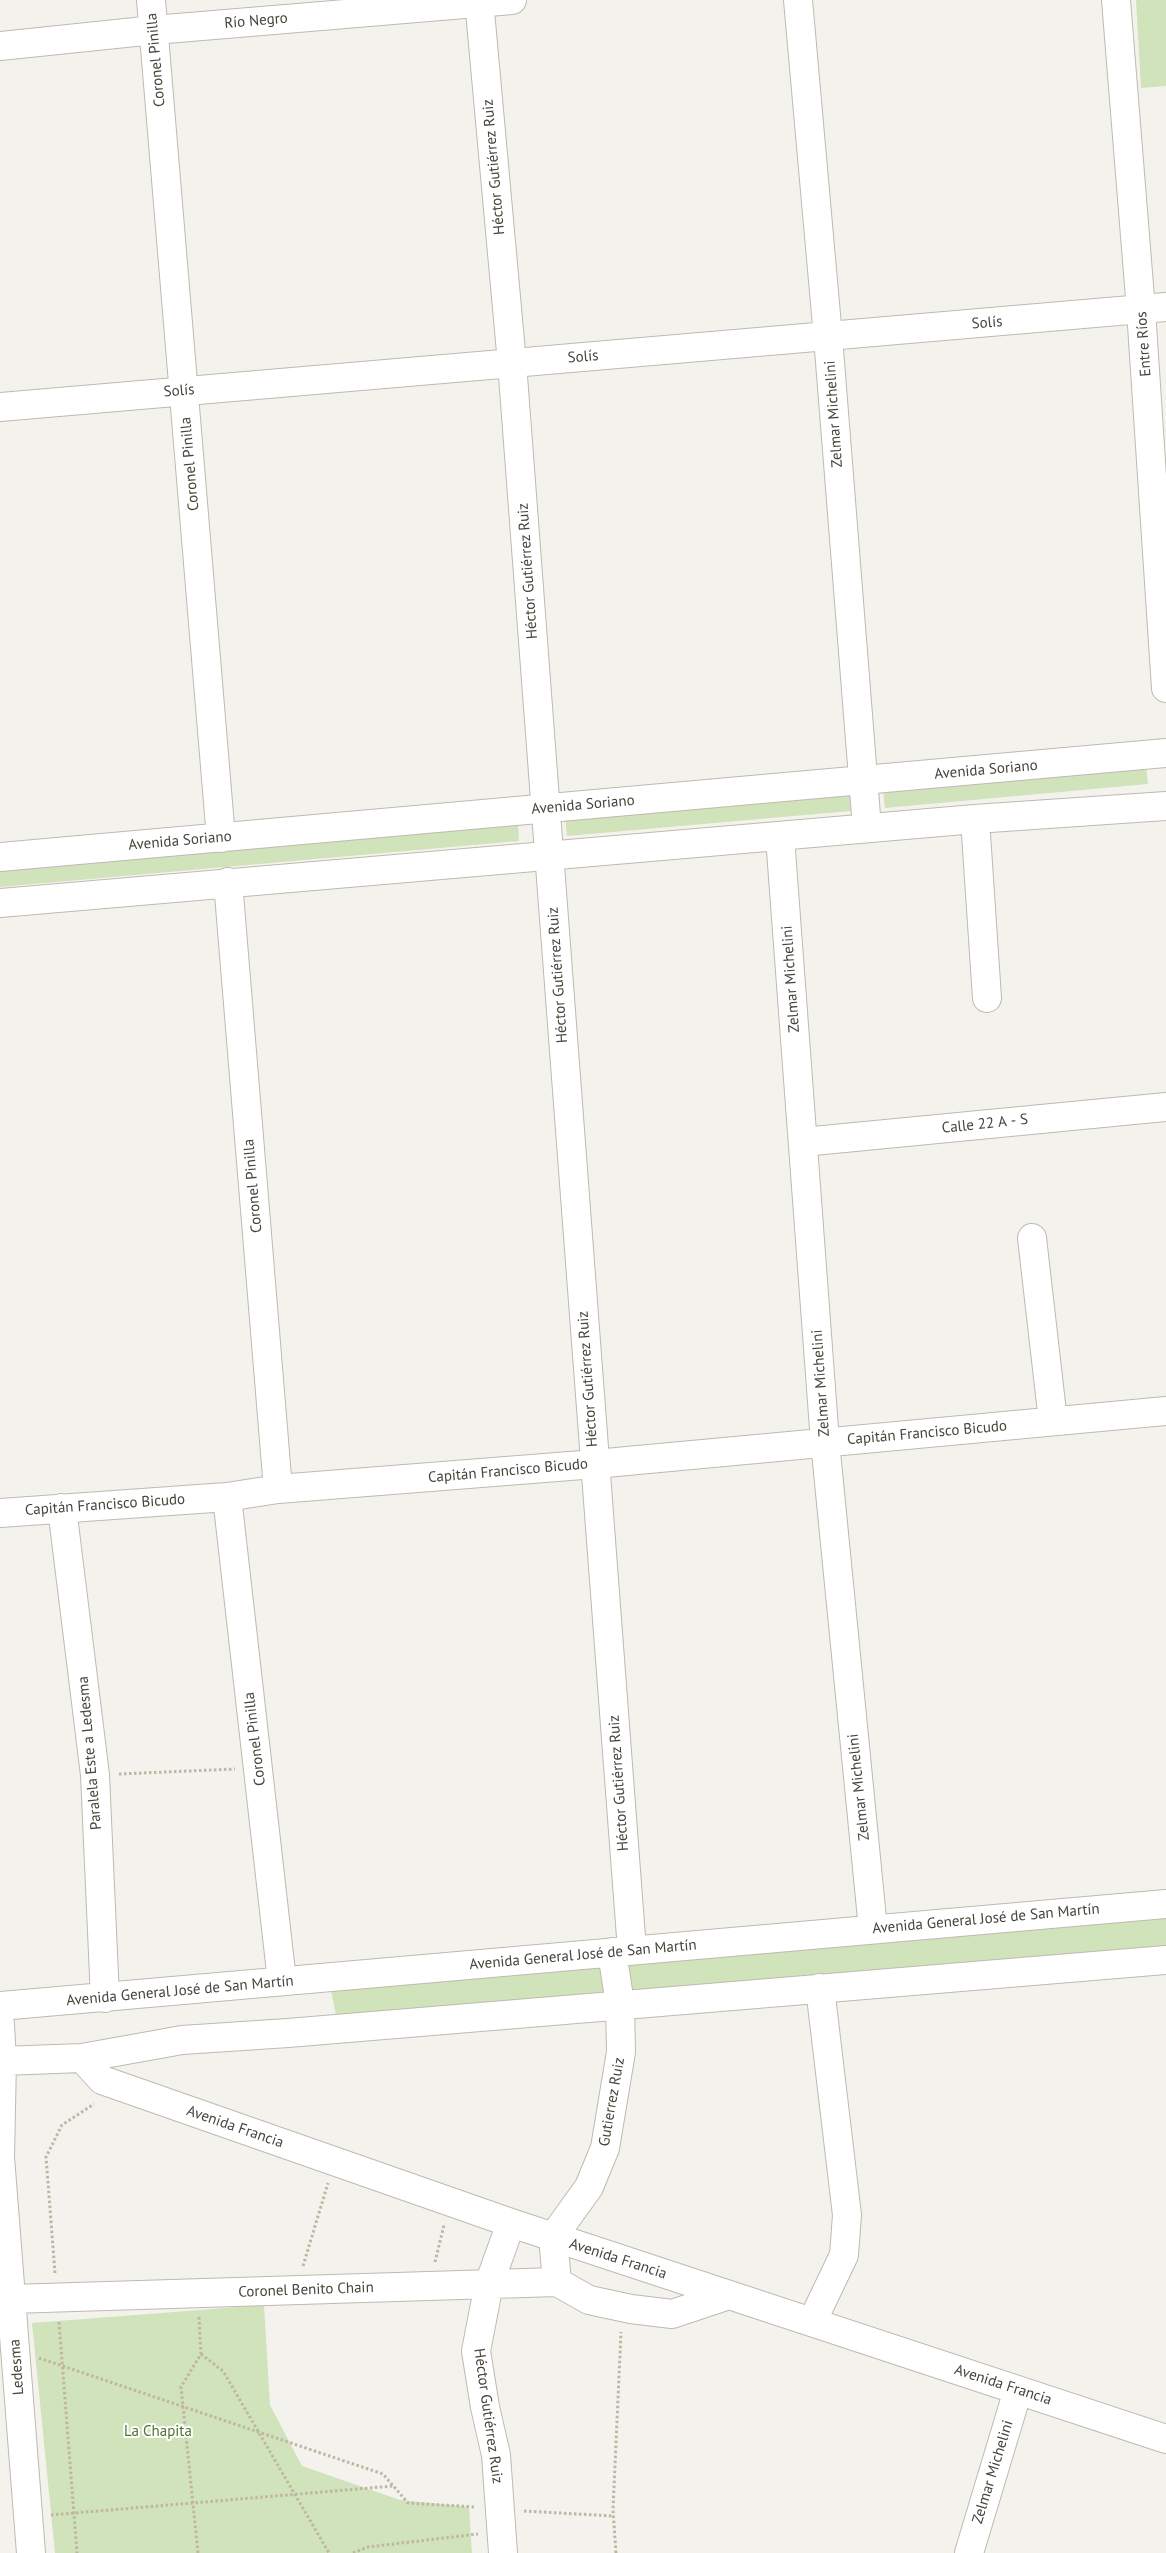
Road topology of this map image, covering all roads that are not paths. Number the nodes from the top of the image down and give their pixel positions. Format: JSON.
{"nodes":[{"id":1,"x":151,"y":0,"type":"edge"},
{"id":2,"x":512,"y":0,"type":"edge"},
{"id":3,"x":798,"y":0,"type":"edge"},
{"id":4,"x":1116,"y":0,"type":"edge"},
{"id":5,"x":479,"y":2,"type":"edge"},
{"id":6,"x":154,"y":30,"type":"junction"},
{"id":7,"x":0,"y":46,"type":"edge"},
{"id":8,"x":1154,"y":308,"type":"edge"},
{"id":9,"x":828,"y":337,"type":"junction"},
{"id":10,"x":512,"y":363,"type":"junction"},
{"id":11,"x":184,"y":391,"type":"junction"},
{"id":12,"x":0,"y":407,"type":"edge"},
{"id":13,"x":1166,"y":688,"type":"edge"},
{"id":14,"x":1166,"y":754,"type":"edge"},
{"id":15,"x":863,"y":781,"type":"junction"},
{"id":16,"x":1166,"y":806,"type":"edge"},
{"id":17,"x":546,"y":808,"type":"junction"},
{"id":18,"x":975,"y":819,"type":"junction"},
{"id":19,"x":867,"y":828,"type":"junction"},
{"id":20,"x":780,"y":837,"type":"junction"},
{"id":21,"x":221,"y":838,"type":"junction"},
{"id":22,"x":549,"y":856,"type":"junction"},
{"id":23,"x":0,"y":857,"type":"edge"},
{"id":24,"x":228,"y":882,"type":"junction"},
{"id":25,"x":0,"y":903,"type":"edge"},
{"id":26,"x":987,"y":998,"type":"dead end"},
{"id":27,"x":1166,"y":1107,"type":"edge"},
{"id":28,"x":803,"y":1142,"type":"junction"},
{"id":29,"x":1032,"y":1238,"type":"dead end"},
{"id":30,"x":1166,"y":1411,"type":"edge"},
{"id":31,"x":1053,"y":1421,"type":"junction"},
{"id":32,"x":825,"y":1442,"type":"junction"},
{"id":33,"x":595,"y":1464,"type":"junction"},
{"id":34,"x":278,"y":1489,"type":"junction"},
{"id":35,"x":227,"y":1496,"type":"junction"},
{"id":36,"x":62,"y":1508,"type":"junction"},
{"id":37,"x":0,"y":1513,"type":"edge"},
{"id":38,"x":1166,"y":1904,"type":"edge"},
{"id":39,"x":873,"y":1929,"type":"junction"},
{"id":40,"x":622,"y":1951,"type":"junction"},
{"id":41,"x":1166,"y":1960,"type":"edge"},
{"id":42,"x":282,"y":1981,"type":"junction"},
{"id":43,"x":820,"y":1988,"type":"junction"},
{"id":44,"x":105,"y":1998,"type":"junction"},
{"id":45,"x":620,"y":2004,"type":"junction"},
{"id":46,"x":0,"y":2006,"type":"edge"},
{"id":47,"x":0,"y":2024,"type":"edge"},
{"id":48,"x":82,"y":2058,"type":"junction"},
{"id":49,"x":1,"y":2062,"type":"edge"},
{"id":50,"x":0,"y":2157,"type":"edge"},
{"id":51,"x":511,"y":2223,"type":"junction"},
{"id":52,"x":554,"y":2237,"type":"junction"},
{"id":53,"x":557,"y":2282,"type":"junction"},
{"id":54,"x":489,"y":2284,"type":"junction"},
{"id":55,"x":729,"y":2295,"type":"junction"},
{"id":56,"x":11,"y":2299,"type":"junction"},
{"id":57,"x":812,"y":2322,"type":"junction"},
{"id":58,"x":1018,"y":2390,"type":"junction"},
{"id":59,"x":1166,"y":2439,"type":"edge"},
{"id":60,"x":501,"y":2531,"type":"edge"},
{"id":61,"x":31,"y":2553,"type":"edge"},
{"id":62,"x":969,"y":2553,"type":"edge"}],
"edges":[{"from":1,"to":6,"type":"street","name":"Coronel Pinilla"},
{"from":2,"to":5,"type":"street","name":"Río Negro"},
{"from":3,"to":9,"type":"street","name":"Zelmar Michelini"},
{"from":4,"to":8,"type":"street","name":"Entre Ríos"},
{"from":5,"to":6,"type":"street","name":"Río Negro"},
{"from":5,"to":10,"type":"street","name":"Héctor Gutiérrez Ruiz"},
{"from":6,"to":7,"type":"street","name":"Río Negro"},
{"from":6,"to":11,"type":"street","name":"Coronel Pinilla"},
{"from":8,"to":9,"type":"street","name":"Solís"},
{"from":8,"to":13,"type":"street","name":"Entre Ríos"},
{"from":9,"to":10,"type":"street","name":"Solís"},
{"from":9,"to":15,"type":"street","name":"Zelmar Michelini"},
{"from":10,"to":11,"type":"street","name":"Solís"},
{"from":10,"to":17,"type":"street","name":"Héctor Gutiérrez Ruiz"},
{"from":11,"to":12,"type":"street","name":"Solís"},
{"from":11,"to":21,"type":"street","name":"Coronel Pinilla"},
{"from":14,"to":15,"type":"street","name":"Avenida Soriano"},
{"from":15,"to":17,"type":"street","name":"Avenida Soriano"},
{"from":15,"to":19,"type":"street","name":"Zelmar Michelini"},
{"from":16,"to":18,"type":"street"},
{"from":17,"to":21,"type":"street","name":"Avenida Soriano"},
{"from":17,"to":22,"type":"street","name":"Héctor Gutiérrez Ruiz"},
{"from":18,"to":19,"type":"street"},
{"from":18,"to":26,"type":"street"},
{"from":19,"to":20,"type":"street"},
{"from":20,"to":22,"type":"street"},
{"from":20,"to":28,"type":"street","name":"Zelmar Michelini"},
{"from":21,"to":23,"type":"street","name":"Avenida Soriano"},
{"from":22,"to":24,"type":"street"},
{"from":22,"to":33,"type":"street","name":"Héctor Gutiérrez Ruiz"},
{"from":24,"to":25,"type":"street"},
{"from":24,"to":34,"type":"street","name":"Coronel Pinilla"},
{"from":27,"to":28,"type":"street","name":"Calle 22 A - S"},
{"from":28,"to":32,"type":"street","name":"Zelmar Michelini"},
{"from":29,"to":31,"type":"street"},
{"from":30,"to":31,"type":"street","name":"Capitán Francisco Bicudo"},
{"from":31,"to":32,"type":"street","name":"Capitán Francisco Bicudo"},
{"from":32,"to":33,"type":"street","name":"Capitán Francisco Bicudo"},
{"from":32,"to":39,"type":"street","name":"Zelmar Michelini"},
{"from":33,"to":34,"type":"street","name":"Capitán Francisco Bicudo"},
{"from":33,"to":40,"type":"street","name":"Héctor Gutiérrez Ruiz"},
{"from":34,"to":35,"type":"street","name":"Capitán Francisco Bicudo"},
{"from":35,"to":36,"type":"street","name":"Capitán Francisco Bicudo"},
{"from":35,"to":42,"type":"street","name":"Coronel Pinilla"},
{"from":36,"to":37,"type":"street","name":"Capitán Francisco Bicudo"},
{"from":36,"to":44,"type":"street","name":"Paralela Este a Ledesma"},
{"from":38,"to":39,"type":"street","name":"Avenida General José de San Martín"},
{"from":39,"to":40,"type":"street","name":"Avenida General José de San Martín"},
{"from":40,"to":42,"type":"street","name":"Avenida General José de San Martín"},
{"from":40,"to":45,"type":"street","name":"Gutierrez Ruiz"},
{"from":41,"to":43,"type":"street"},
{"from":42,"to":44,"type":"street","name":"Avenida General José de San Martín"},
{"from":43,"to":45,"type":"street"},
{"from":43,"to":57,"type":"street"},
{"from":44,"to":46,"type":"street","name":"Avenida General José de San Martín"},
{"from":45,"to":48,"type":"street"},
{"from":45,"to":52,"type":"street","name":"Gutierrez Ruiz"},
{"from":47,"to":49,"type":"street","name":"Ledesma"},
{"from":48,"to":49,"type":"street"},
{"from":48,"to":51,"type":"street","name":"Avenida Francia"},
{"from":49,"to":50,"type":"street","name":"Ledesma"},
{"from":50,"to":56,"type":"street","name":"Ledesma"},
{"from":51,"to":52,"type":"street","name":"Avenida Francia"},
{"from":51,"to":54,"type":"street","name":"Héctor Gutiérrez Ruiz"},
{"from":52,"to":53,"type":"street"},
{"from":52,"to":55,"type":"street","name":"Avenida Francia"},
{"from":53,"to":54,"type":"street","name":"Coronel Benito Chain"},
{"from":53,"to":55,"type":"street"},
{"from":54,"to":56,"type":"street","name":"Coronel Benito Chain"},
{"from":54,"to":60,"type":"street","name":"Héctor Gutiérrez Ruiz"},
{"from":55,"to":57,"type":"street","name":"Avenida Francia"},
{"from":56,"to":61,"type":"street","name":"Ledesma"},
{"from":57,"to":58,"type":"street","name":"Avenida Francia"},
{"from":58,"to":59,"type":"street","name":"Avenida Francia"},
{"from":58,"to":62,"type":"street","name":"Zelmar Michelini"}]}
